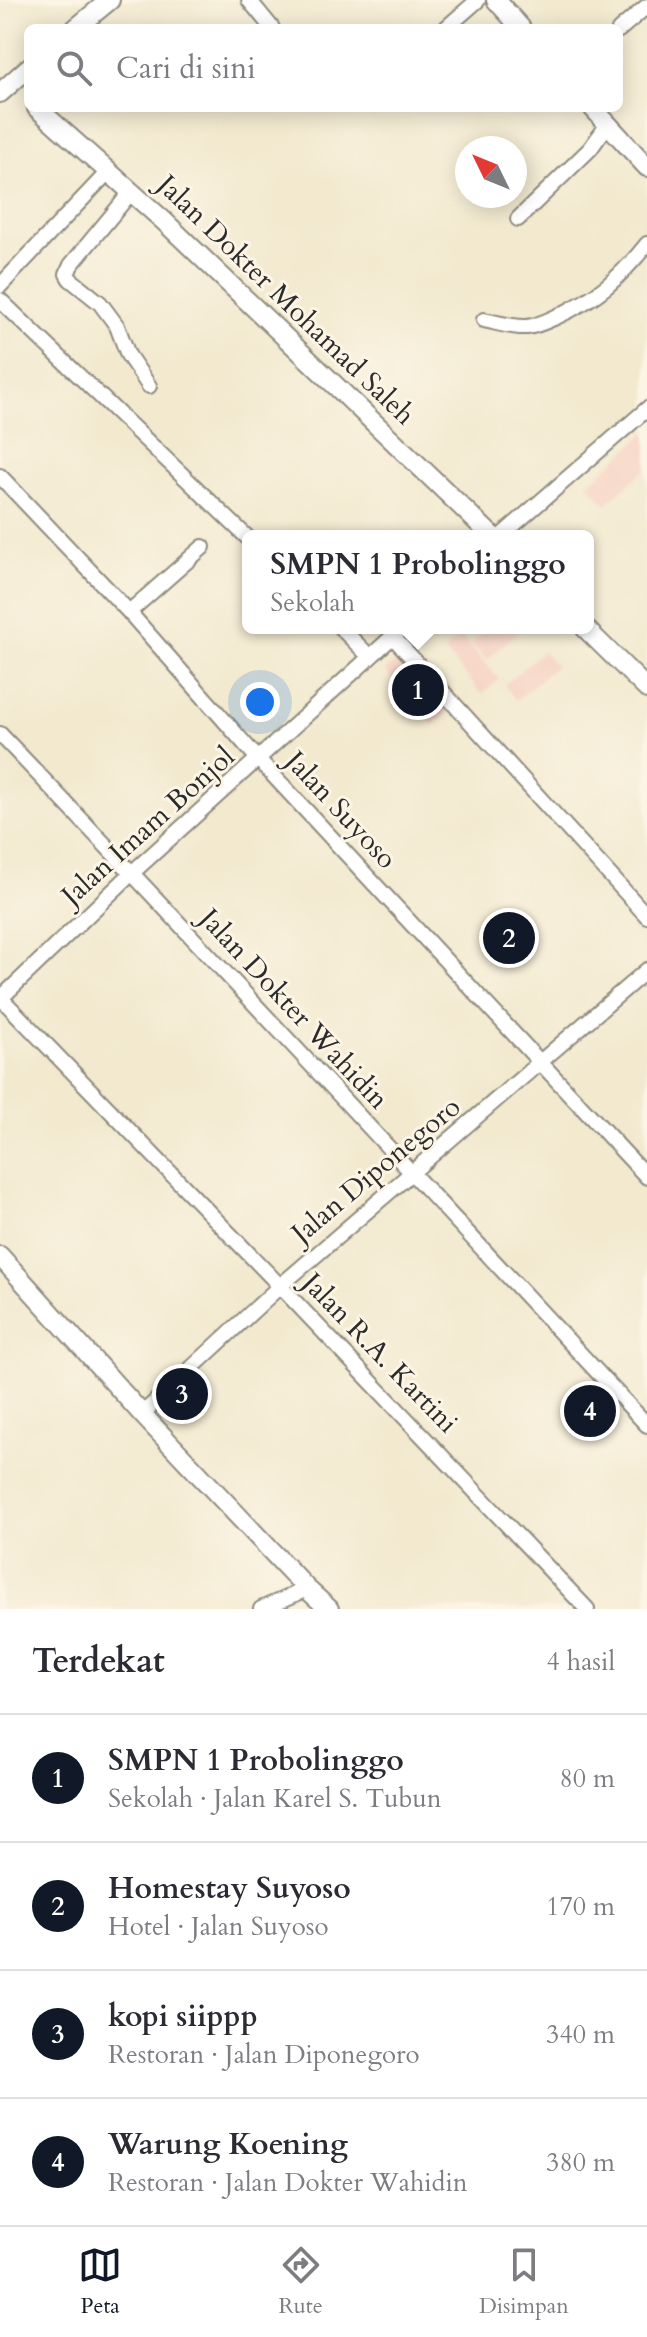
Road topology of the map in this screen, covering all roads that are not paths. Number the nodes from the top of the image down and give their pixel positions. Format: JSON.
{"nodes":[{"id":1,"x":110,"y":0,"type":"edge"},
{"id":2,"x":249,"y":0,"type":"edge"},
{"id":3,"x":478,"y":0,"type":"edge"},
{"id":4,"x":496,"y":0,"type":"edge"},
{"id":5,"x":647,"y":6,"type":"edge"},
{"id":6,"x":81,"y":24,"type":"edge"},
{"id":7,"x":269,"y":24,"type":"edge"},
{"id":8,"x":451,"y":24,"type":"edge"},
{"id":9,"x":517,"y":24,"type":"edge"},
{"id":10,"x":623,"y":27,"type":"edge"},
{"id":11,"x":24,"y":71,"type":"edge"},
{"id":12,"x":3,"y":85,"type":"edge"},
{"id":13,"x":24,"y":98,"type":"edge"},
{"id":14,"x":41,"y":112,"type":"edge"},
{"id":15,"x":597,"y":112,"type":"edge"},
{"id":16,"x":608,"y":124,"type":"junction"},
{"id":17,"x":647,"y":167,"type":"edge"},
{"id":18,"x":108,"y":172,"type":"junction"},
{"id":19,"x":132,"y":191,"type":"junction"},
{"id":20,"x":518,"y":219,"type":"dead end"},
{"id":21,"x":647,"y":244,"type":"edge"},
{"id":22,"x":0,"y":286,"type":"edge"},
{"id":23,"x":0,"y":300,"type":"edge"},
{"id":24,"x":484,"y":320,"type":"dead end"},
{"id":25,"x":149,"y":386,"type":"dead end"},
{"id":26,"x":647,"y":409,"type":"edge"},
{"id":27,"x":0,"y":476,"type":"edge"},
{"id":28,"x":486,"y":530,"type":"edge"},
{"id":29,"x":508,"y":530,"type":"edge"},
{"id":30,"x":242,"y":532,"type":"edge"},
{"id":31,"x":203,"y":547,"type":"dead end"},
{"id":32,"x":129,"y":612,"type":"junction"},
{"id":33,"x":347,"y":634,"type":"edge"},
{"id":34,"x":396,"y":634,"type":"edge"},
{"id":35,"x":400,"y":634,"type":"edge"},
{"id":36,"x":591,"y":634,"type":"edge"},
{"id":37,"x":370,"y":657,"type":"junction"},
{"id":38,"x":647,"y":689,"type":"edge"},
{"id":39,"x":0,"y":734,"type":"edge"},
{"id":40,"x":259,"y":760,"type":"junction"},
{"id":41,"x":133,"y":872,"type":"junction"},
{"id":42,"x":647,"y":916,"type":"edge"},
{"id":43,"x":647,"y":970,"type":"edge"},
{"id":44,"x":0,"y":998,"type":"edge"},
{"id":45,"x":541,"y":1064,"type":"junction"},
{"id":46,"x":411,"y":1174,"type":"junction"},
{"id":47,"x":647,"y":1177,"type":"edge"},
{"id":48,"x":0,"y":1256,"type":"edge"},
{"id":49,"x":280,"y":1286,"type":"junction"},
{"id":50,"x":142,"y":1414,"type":"junction"},
{"id":51,"x":647,"y":1425,"type":"edge"},
{"id":52,"x":307,"y":1589,"type":"junction"},
{"id":53,"x":261,"y":1609,"type":"edge"},
{"id":54,"x":329,"y":1609,"type":"edge"},
{"id":55,"x":587,"y":1609,"type":"edge"}],
"edges":[{"from":1,"to":6,"type":"main road"},
{"from":2,"to":7,"type":"street"},
{"from":3,"to":8,"type":"street"},
{"from":4,"to":9,"type":"main road"},
{"from":5,"to":10,"type":"street"},
{"from":11,"to":12,"type":"main road"},
{"from":12,"to":13,"type":"main road"},
{"from":14,"to":18,"type":"main road","name":"Jalan Dokter Mohamad Saleh"},
{"from":15,"to":16,"type":"main road"},
{"from":16,"to":17,"type":"main road"},
{"from":16,"to":20,"type":"street"},
{"from":18,"to":19,"type":"main road","name":"Jalan Dokter Mohamad Saleh"},
{"from":18,"to":22,"type":"street"},
{"from":19,"to":25,"type":"street"},
{"from":19,"to":28,"type":"main road","name":"Jalan Dokter Mohamad Saleh"},
{"from":21,"to":24,"type":"street"},
{"from":23,"to":30,"type":"street"},
{"from":26,"to":29,"type":"street"},
{"from":27,"to":32,"type":"street","name":"Jalan Suyoso"},
{"from":31,"to":32,"type":"street"},
{"from":32,"to":40,"type":"street","name":"Jalan Suyoso"},
{"from":33,"to":37,"type":"street"},
{"from":34,"to":37,"type":"street","name":"Jalan Imam Bonjol"},
{"from":35,"to":42,"type":"street"},
{"from":36,"to":38,"type":"main road"},
{"from":37,"to":40,"type":"street","name":"Jalan Imam Bonjol"},
{"from":39,"to":41,"type":"street","name":"Jalan Dokter Wahidin"},
{"from":40,"to":41,"type":"street","name":"Jalan Imam Bonjol"},
{"from":40,"to":45,"type":"street","name":"Jalan Suyoso"},
{"from":41,"to":44,"type":"street","name":"Jalan Imam Bonjol"},
{"from":41,"to":46,"type":"street","name":"Jalan Dokter Wahidin"},
{"from":43,"to":45,"type":"street","name":"Jalan Diponegoro"},
{"from":44,"to":49,"type":"street","name":"Jalan R.A. Kartini"},
{"from":45,"to":46,"type":"street","name":"Jalan Diponegoro"},
{"from":45,"to":47,"type":"street","name":"Jalan Suyoso"},
{"from":46,"to":49,"type":"street","name":"Jalan Diponegoro"},
{"from":46,"to":51,"type":"street","name":"Jalan Dokter Wahidin"},
{"from":48,"to":50,"type":"main road"},
{"from":49,"to":50,"type":"street","name":"Jalan Diponegoro"},
{"from":49,"to":55,"type":"street","name":"Jalan R.A. Kartini"},
{"from":50,"to":52,"type":"main road"},
{"from":52,"to":53,"type":"street"},
{"from":52,"to":54,"type":"main road"}]}
